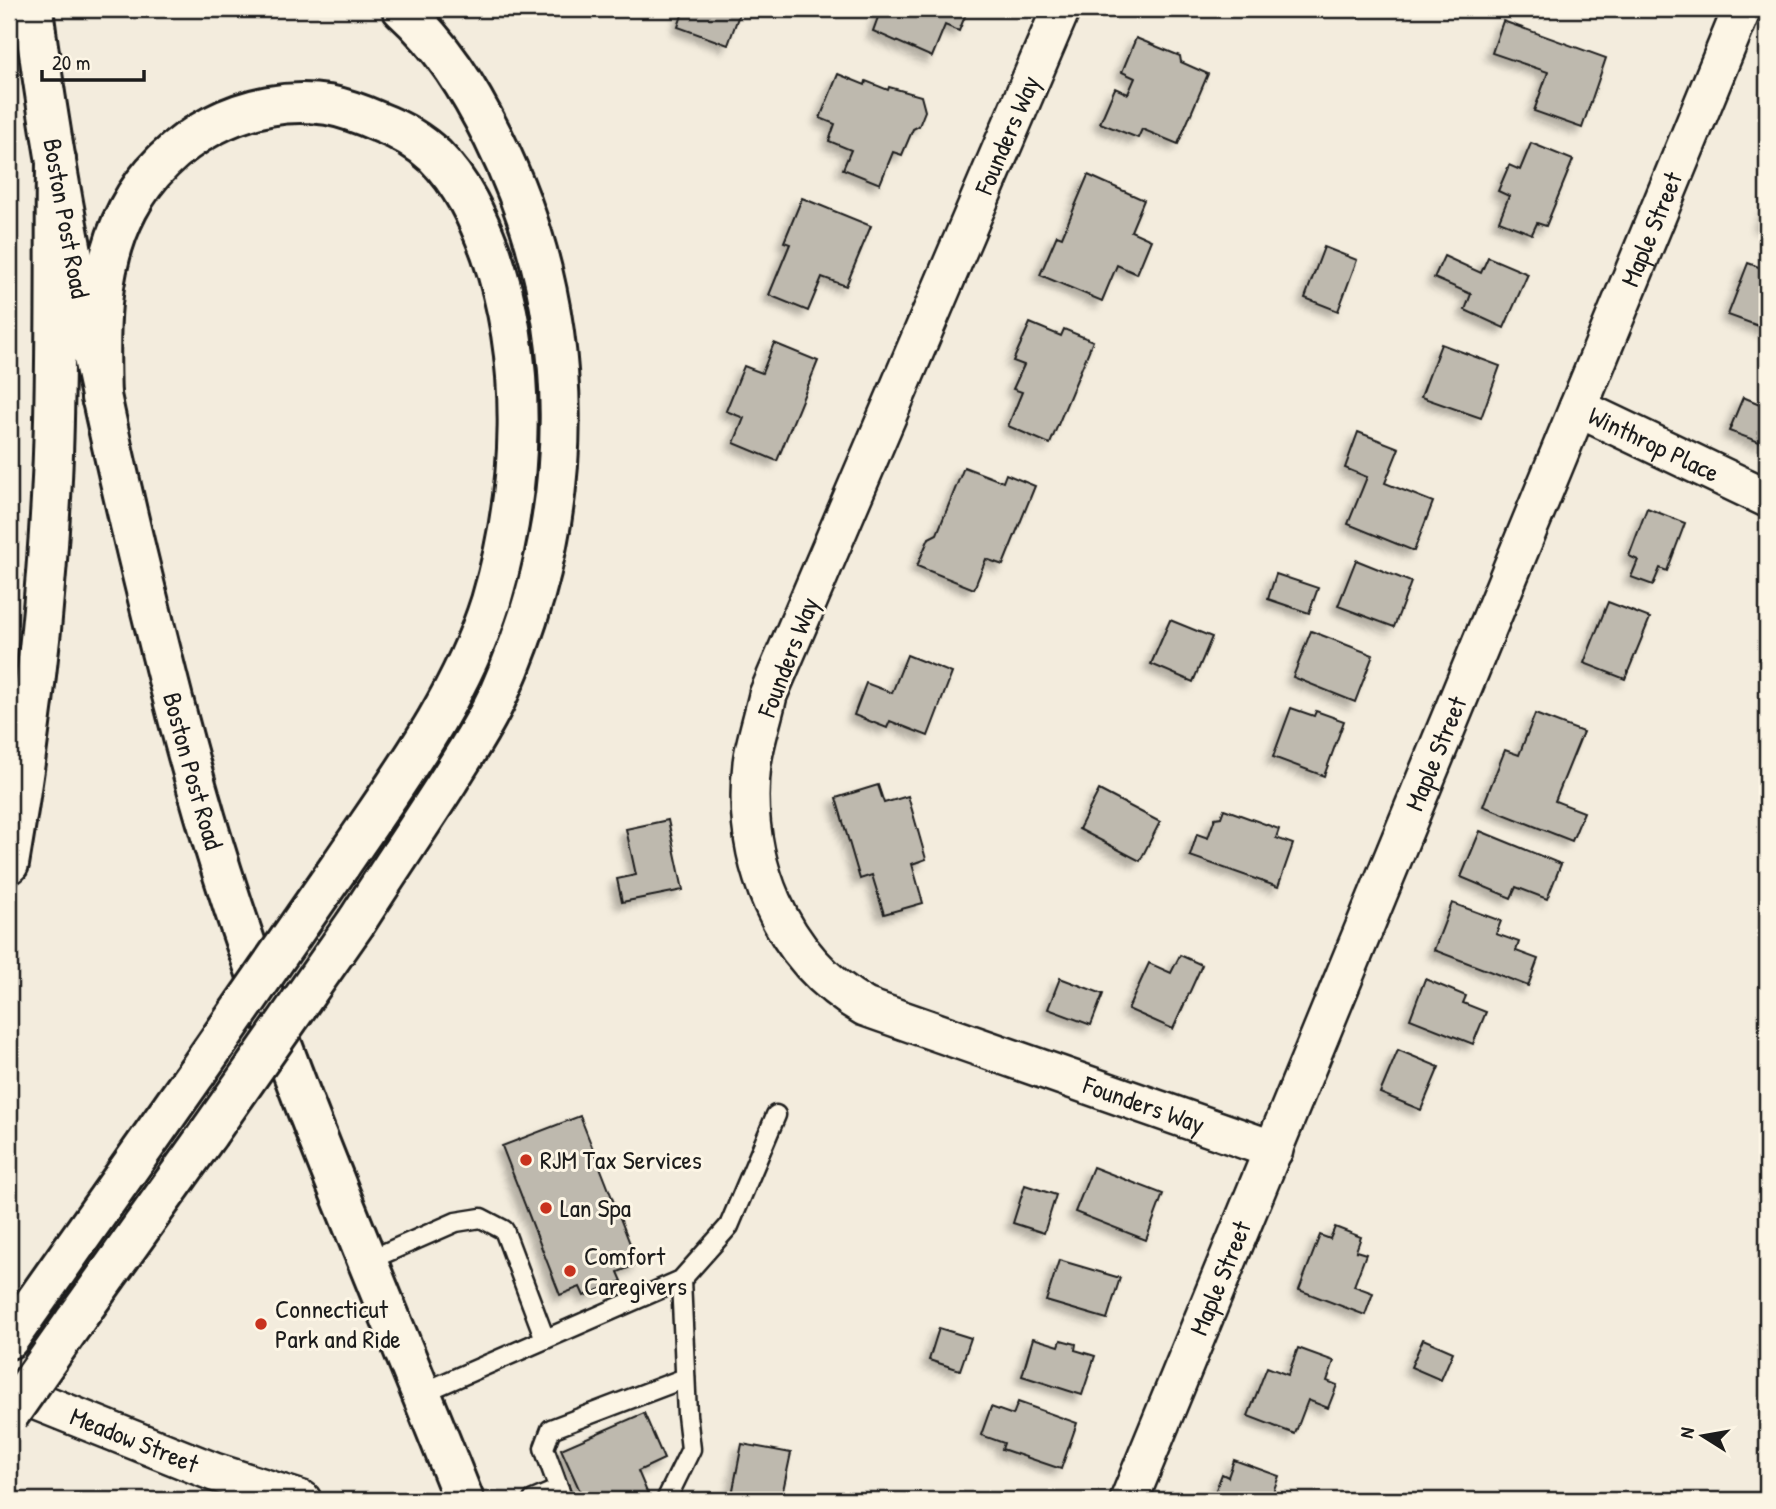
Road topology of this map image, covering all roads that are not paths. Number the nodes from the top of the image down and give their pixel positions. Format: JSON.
{"nodes":[{"id":1,"x":33,"y":9,"type":"edge"},
{"id":2,"x":402,"y":9,"type":"edge"},
{"id":3,"x":1061,"y":9,"type":"edge"},
{"id":4,"x":1742,"y":9,"type":"edge"},
{"id":5,"x":55,"y":160,"type":"junction"},
{"id":6,"x":101,"y":398,"type":"junction"},
{"id":7,"x":1578,"y":408,"type":"junction"},
{"id":8,"x":1767,"y":498,"type":"edge"},
{"id":9,"x":9,"y":864,"type":"edge"},
{"id":10,"x":776,"y":1115,"type":"dead end"},
{"id":11,"x":1274,"y":1150,"type":"junction"},
{"id":12,"x":367,"y":1261,"type":"junction"},
{"id":13,"x":681,"y":1280,"type":"junction"},
{"id":14,"x":19,"y":1324,"type":"edge"},
{"id":15,"x":545,"y":1339,"type":"junction"},
{"id":16,"x":685,"y":1378,"type":"junction"},
{"id":17,"x":9,"y":1390,"type":"edge"},
{"id":18,"x":422,"y":1393,"type":"junction"},
{"id":19,"x":9,"y":1415,"type":"edge"},
{"id":20,"x":561,"y":1495,"type":"edge"},
{"id":21,"x":302,"y":1500,"type":"edge"},
{"id":22,"x":464,"y":1500,"type":"edge"},
{"id":23,"x":533,"y":1500,"type":"edge"},
{"id":24,"x":666,"y":1500,"type":"edge"},
{"id":25,"x":1129,"y":1500,"type":"edge"}],
"edges":[{"from":1,"to":5,"type":"main road","name":"Boston Post Road"},
{"from":2,"to":19,"type":"main road","bridge":true},
{"from":3,"to":11,"type":"street","name":"Founders Way"},
{"from":4,"to":7,"type":"street","name":"Maple Street"},
{"from":5,"to":6,"type":"main road","name":"Boston Post Road"},
{"from":5,"to":9,"type":"main road"},
{"from":6,"to":12,"type":"main road","name":"Boston Post Road"},
{"from":6,"to":14,"type":"main road","bridge":true},
{"from":7,"to":8,"type":"street","name":"Winthrop Place"},
{"from":7,"to":11,"type":"street","name":"Maple Street"},
{"from":10,"to":13,"type":"lane"},
{"from":11,"to":25,"type":"street","name":"Maple Street"},
{"from":12,"to":15,"type":"lane"},
{"from":12,"to":18,"type":"main road","name":"Boston Post Road"},
{"from":13,"to":15,"type":"lane"},
{"from":13,"to":16,"type":"lane"},
{"from":15,"to":18,"type":"lane"},
{"from":16,"to":20,"type":"lane"},
{"from":16,"to":24,"type":"lane"},
{"from":17,"to":21,"type":"street","name":"Meadow Street"},
{"from":18,"to":22,"type":"main road","name":"Boston Post Road"},
{"from":20,"to":23,"type":"lane"}]}
